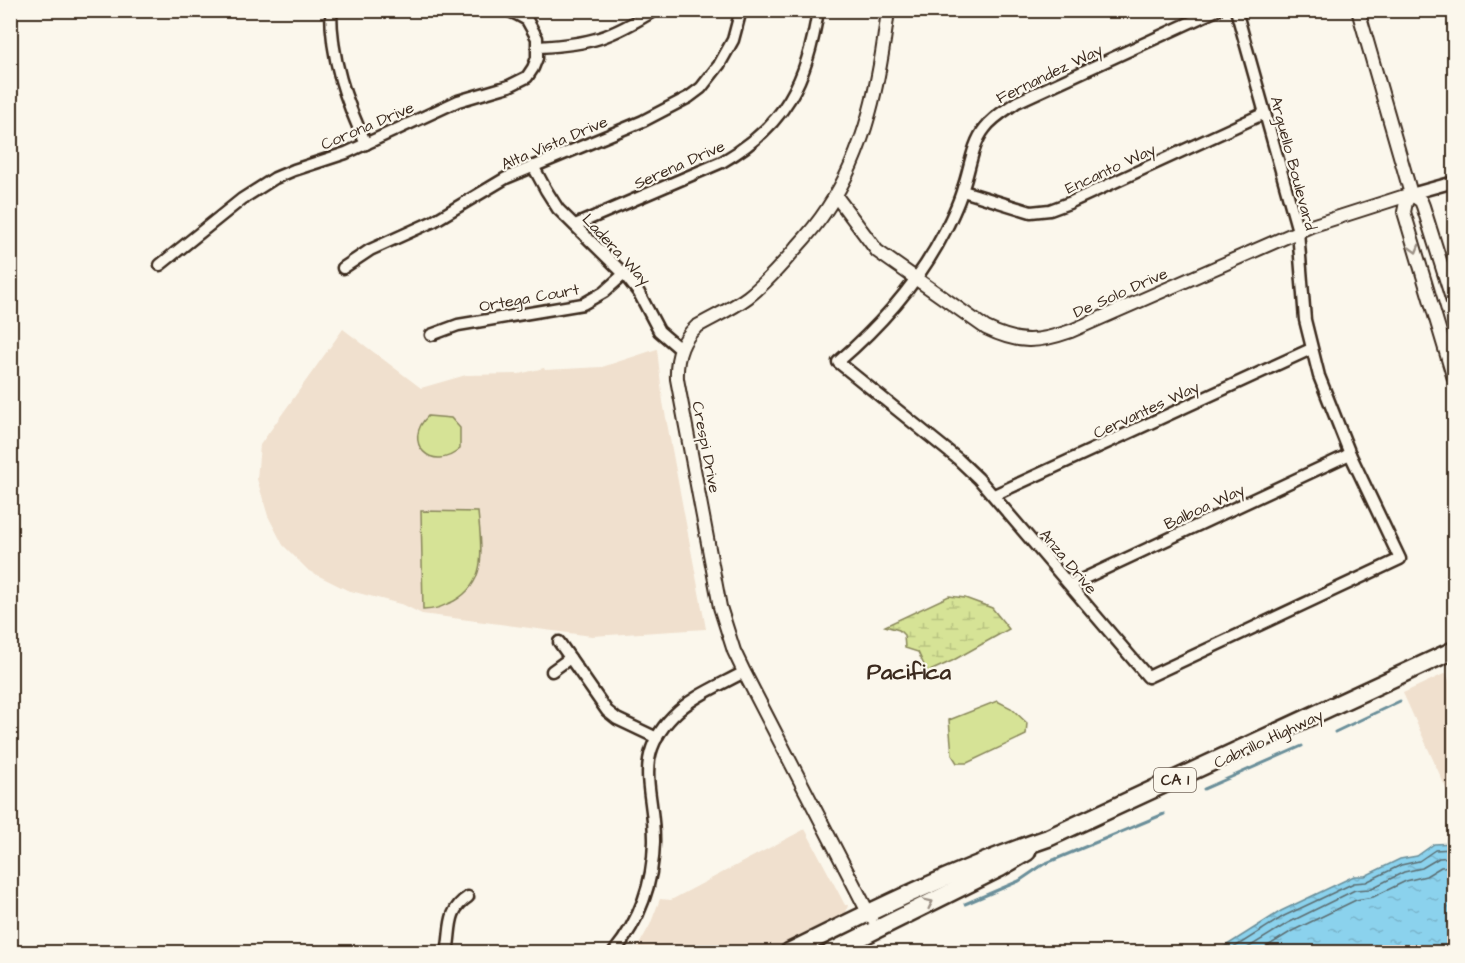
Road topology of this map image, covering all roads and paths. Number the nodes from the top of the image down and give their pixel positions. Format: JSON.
{"nodes":[{"id":1,"x":331,"y":10,"type":"edge"},
{"id":2,"x":507,"y":10,"type":"edge"},
{"id":3,"x":655,"y":10,"type":"edge"},
{"id":4,"x":741,"y":10,"type":"edge"},
{"id":5,"x":818,"y":10,"type":"edge"},
{"id":6,"x":888,"y":10,"type":"edge"},
{"id":7,"x":1218,"y":10,"type":"edge"},
{"id":8,"x":1236,"y":10,"type":"edge"},
{"id":9,"x":1358,"y":10,"type":"edge"},
{"id":10,"x":539,"y":47,"type":"junction"},
{"id":11,"x":1265,"y":113,"type":"junction"},
{"id":12,"x":366,"y":144,"type":"junction"},
{"id":13,"x":533,"y":166,"type":"junction"},
{"id":14,"x":1455,"y":182,"type":"edge"},
{"id":15,"x":963,"y":191,"type":"junction"},
{"id":16,"x":1411,"y":194,"type":"junction"},
{"id":17,"x":836,"y":196,"type":"junction"},
{"id":18,"x":575,"y":225,"type":"junction"},
{"id":19,"x":1298,"y":231,"type":"junction"},
{"id":20,"x":160,"y":265,"type":"dead end"},
{"id":21,"x":343,"y":268,"type":"dead end"},
{"id":22,"x":624,"y":274,"type":"junction"},
{"id":23,"x":915,"y":279,"type":"junction"},
{"id":24,"x":1455,"y":305,"type":"edge"},
{"id":25,"x":431,"y":335,"type":"dead end"},
{"id":26,"x":680,"y":349,"type":"junction"},
{"id":27,"x":1311,"y":349,"type":"junction"},
{"id":28,"x":1455,"y":379,"type":"edge"},
{"id":29,"x":1350,"y":454,"type":"junction"},
{"id":30,"x":994,"y":495,"type":"junction"},
{"id":31,"x":1400,"y":560,"type":"joint"},
{"id":32,"x":1070,"y":585,"type":"junction"},
{"id":33,"x":559,"y":642,"type":"dead end"},
{"id":34,"x":1455,"y":650,"type":"edge"},
{"id":35,"x":570,"y":658,"type":"junction"},
{"id":36,"x":552,"y":671,"type":"dead end"},
{"id":37,"x":744,"y":672,"type":"junction"},
{"id":38,"x":657,"y":738,"type":"junction"},
{"id":39,"x":1048,"y":838,"type":"junction"},
{"id":40,"x":468,"y":897,"type":"dead end"},
{"id":41,"x":868,"y":913,"type":"junction"},
{"id":42,"x":877,"y":929,"type":"junction"},
{"id":43,"x":447,"y":952,"type":"edge"},
{"id":44,"x":614,"y":952,"type":"edge"},
{"id":45,"x":789,"y":952,"type":"edge"},
{"id":46,"x":831,"y":952,"type":"edge"}],
"edges":[{"from":1,"to":12,"type":"street"},
{"from":2,"to":10,"type":"street"},
{"from":3,"to":10,"type":"street"},
{"from":4,"to":13,"type":"street","name":"Alta Vista Drive"},
{"from":5,"to":18,"type":"street","name":"Serena Drive"},
{"from":6,"to":17,"type":"street"},
{"from":7,"to":15,"type":"street","name":"Fernandez Way"},
{"from":8,"to":11,"type":"street","name":"Arguello Boulevard"},
{"from":9,"to":16,"type":"street"},
{"from":10,"to":12,"type":"street","name":"Corona Drive"},
{"from":11,"to":15,"type":"street","name":"Encanto Way"},
{"from":11,"to":19,"type":"street","name":"Arguello Boulevard"},
{"from":12,"to":20,"type":"street","name":"Corona Drive"},
{"from":13,"to":18,"type":"street","name":"Ladera Way"},
{"from":13,"to":21,"type":"street","name":"Alta Vista Drive"},
{"from":14,"to":16,"type":"street","name":"De Solo Drive"},
{"from":15,"to":23,"type":"street","name":"Fernandez Way"},
{"from":16,"to":19,"type":"street","name":"De Solo Drive"},
{"from":16,"to":24,"type":"street"},
{"from":16,"to":28,"type":"street","one_way":true},
{"from":17,"to":23,"type":"street","name":"De Solo Drive"},
{"from":17,"to":26,"type":"street"},
{"from":18,"to":22,"type":"street","name":"Ladera Way"},
{"from":19,"to":23,"type":"street","name":"De Solo Drive"},
{"from":19,"to":27,"type":"street","name":"Arguello Boulevard"},
{"from":22,"to":25,"type":"street","name":"Ortega Court"},
{"from":22,"to":26,"type":"street","name":"Ladera Way"},
{"from":23,"to":30,"type":"street","name":"Anza Drive"},
{"from":26,"to":37,"type":"street","name":"Crespi Drive"},
{"from":27,"to":29,"type":"street","name":"Arguello Boulevard"},
{"from":27,"to":30,"type":"street","name":"Cervantes Way"},
{"from":29,"to":31,"type":"street","name":"Arguello Boulevard"},
{"from":29,"to":32,"type":"street","name":"Balboa Way"},
{"from":30,"to":32,"type":"street","name":"Anza Drive"},
{"from":31,"to":32,"type":"street","name":"Anza Drive"},
{"from":33,"to":35,"type":"street"},
{"from":34,"to":39,"type":"highway","name":"Cabrillo Highway","number":"CA 1"},
{"from":35,"to":36,"type":"street"},
{"from":35,"to":38,"type":"street"},
{"from":37,"to":38,"type":"street"},
{"from":37,"to":41,"type":"street","name":"Crespi Drive"},
{"from":38,"to":44,"type":"street"},
{"from":39,"to":41,"type":"highway","name":"Cabrillo Highway","number":"CA 1"},
{"from":42,"to":39,"type":"highway","name":"Cabrillo Highway","number":"CA 1","one_way":true},
{"from":40,"to":43,"type":"street"},
{"from":41,"to":42,"type":"street","name":"Crespi Drive"},
{"from":41,"to":45,"type":"highway","name":"Cabrillo Highway","number":"CA 1"},
{"from":42,"to":46,"type":"highway","name":"Cabrillo Highway","number":"CA 1"}]}
